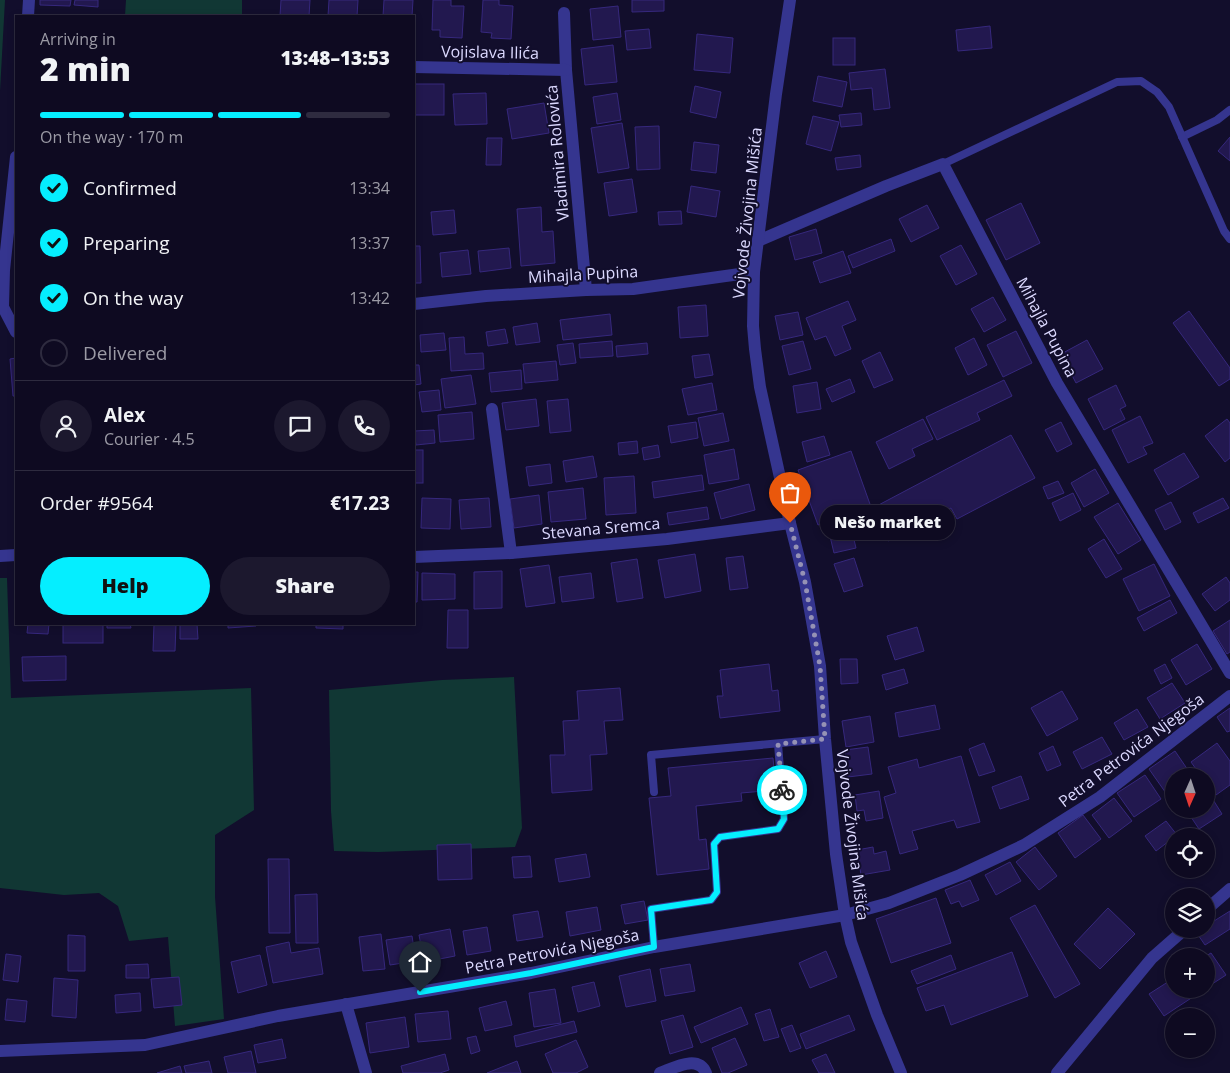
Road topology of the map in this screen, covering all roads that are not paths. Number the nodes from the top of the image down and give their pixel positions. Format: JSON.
{"nodes":[{"id":1,"x":29,"y":0,"type":"edge"},
{"id":2,"x":790,"y":0,"type":"edge"},
{"id":3,"x":564,"y":13,"type":"dead end"},
{"id":4,"x":28,"y":15,"type":"edge"},
{"id":5,"x":415,"y":67,"type":"edge"},
{"id":6,"x":566,"y":70,"type":"junction"},
{"id":7,"x":1230,"y":110,"type":"edge"},
{"id":8,"x":1182,"y":137,"type":"junction"},
{"id":9,"x":943,"y":164,"type":"junction"},
{"id":10,"x":15,"y":166,"type":"edge"},
{"id":11,"x":1230,"y":239,"type":"edge"},
{"id":12,"x":758,"y":241,"type":"junction"},
{"id":13,"x":754,"y":272,"type":"junction"},
{"id":14,"x":586,"y":290,"type":"junction"},
{"id":15,"x":415,"y":304,"type":"edge"},
{"id":16,"x":15,"y":330,"type":"edge"},
{"id":17,"x":492,"y":409,"type":"dead end"},
{"id":18,"x":790,"y":523,"type":"junction"},
{"id":19,"x":511,"y":553,"type":"junction"},
{"id":20,"x":15,"y":555,"type":"edge"},
{"id":21,"x":0,"y":556,"type":"edge"},
{"id":22,"x":415,"y":558,"type":"edge"},
{"id":23,"x":1230,"y":673,"type":"edge"},
{"id":24,"x":1230,"y":696,"type":"edge"},
{"id":25,"x":825,"y":739,"type":"junction"},
{"id":26,"x":778,"y":744,"type":"junction"},
{"id":27,"x":654,"y":792,"type":"dead end"},
{"id":28,"x":1230,"y":890,"type":"edge"},
{"id":29,"x":1215,"y":902,"type":"edge"},
{"id":30,"x":845,"y":914,"type":"junction"},
{"id":31,"x":1175,"y":938,"type":"edge"},
{"id":32,"x":654,"y":947,"type":"junction"},
{"id":33,"x":346,"y":1004,"type":"junction"},
{"id":34,"x":0,"y":1051,"type":"edge"},
{"id":35,"x":366,"y":1073,"type":"edge"},
{"id":36,"x":660,"y":1073,"type":"edge"},
{"id":37,"x":706,"y":1073,"type":"edge"},
{"id":38,"x":901,"y":1073,"type":"edge"},
{"id":39,"x":1057,"y":1073,"type":"edge"}],
"edges":[{"from":1,"to":4,"type":"street"},
{"from":2,"to":12,"type":"street","name":"Vojvode Živojina Mišića"},
{"from":3,"to":6,"type":"street","name":"Vladimira Rolovića"},
{"from":5,"to":6,"type":"street","name":"Vojislava Ilića"},
{"from":6,"to":14,"type":"street","name":"Vladimira Rolovića"},
{"from":7,"to":8,"type":"lane"},
{"from":8,"to":9,"type":"lane"},
{"from":8,"to":11,"type":"lane"},
{"from":9,"to":12,"type":"street"},
{"from":9,"to":23,"type":"street","name":"Mihajla Pupina"},
{"from":10,"to":16,"type":"street"},
{"from":12,"to":13,"type":"street","name":"Vojvode Živojina Mišića"},
{"from":13,"to":14,"type":"street","name":"Mihajla Pupina"},
{"from":13,"to":18,"type":"street","name":"Vojvode Živojina Mišića"},
{"from":14,"to":15,"type":"street","name":"Mihajla Pupina"},
{"from":17,"to":19,"type":"street"},
{"from":18,"to":19,"type":"street","name":"Stevana Sremca"},
{"from":18,"to":25,"type":"street","name":"Vojvode Živojina Mišića"},
{"from":19,"to":22,"type":"street","name":"Stevana Sremca"},
{"from":20,"to":21,"type":"street"},
{"from":24,"to":30,"type":"street","name":"Petra Petrovića Njegoša"},
{"from":25,"to":26,"type":"lane"},
{"from":25,"to":30,"type":"street","name":"Vojvode Živojina Mišića"},
{"from":26,"to":27,"type":"lane"},
{"from":26,"to":32,"type":"lane"},
{"from":28,"to":29,"type":"street"},
{"from":30,"to":32,"type":"street","name":"Petra Petrovića Njegoša"},
{"from":30,"to":38,"type":"street","name":"Vojvode Živojina Mišića"},
{"from":31,"to":39,"type":"street"},
{"from":32,"to":33,"type":"street","name":"Petra Petrovića Njegoša"},
{"from":33,"to":34,"type":"street","name":"Petra Petrovića Njegoša"},
{"from":33,"to":35,"type":"street"},
{"from":36,"to":37,"type":"street"}]}
